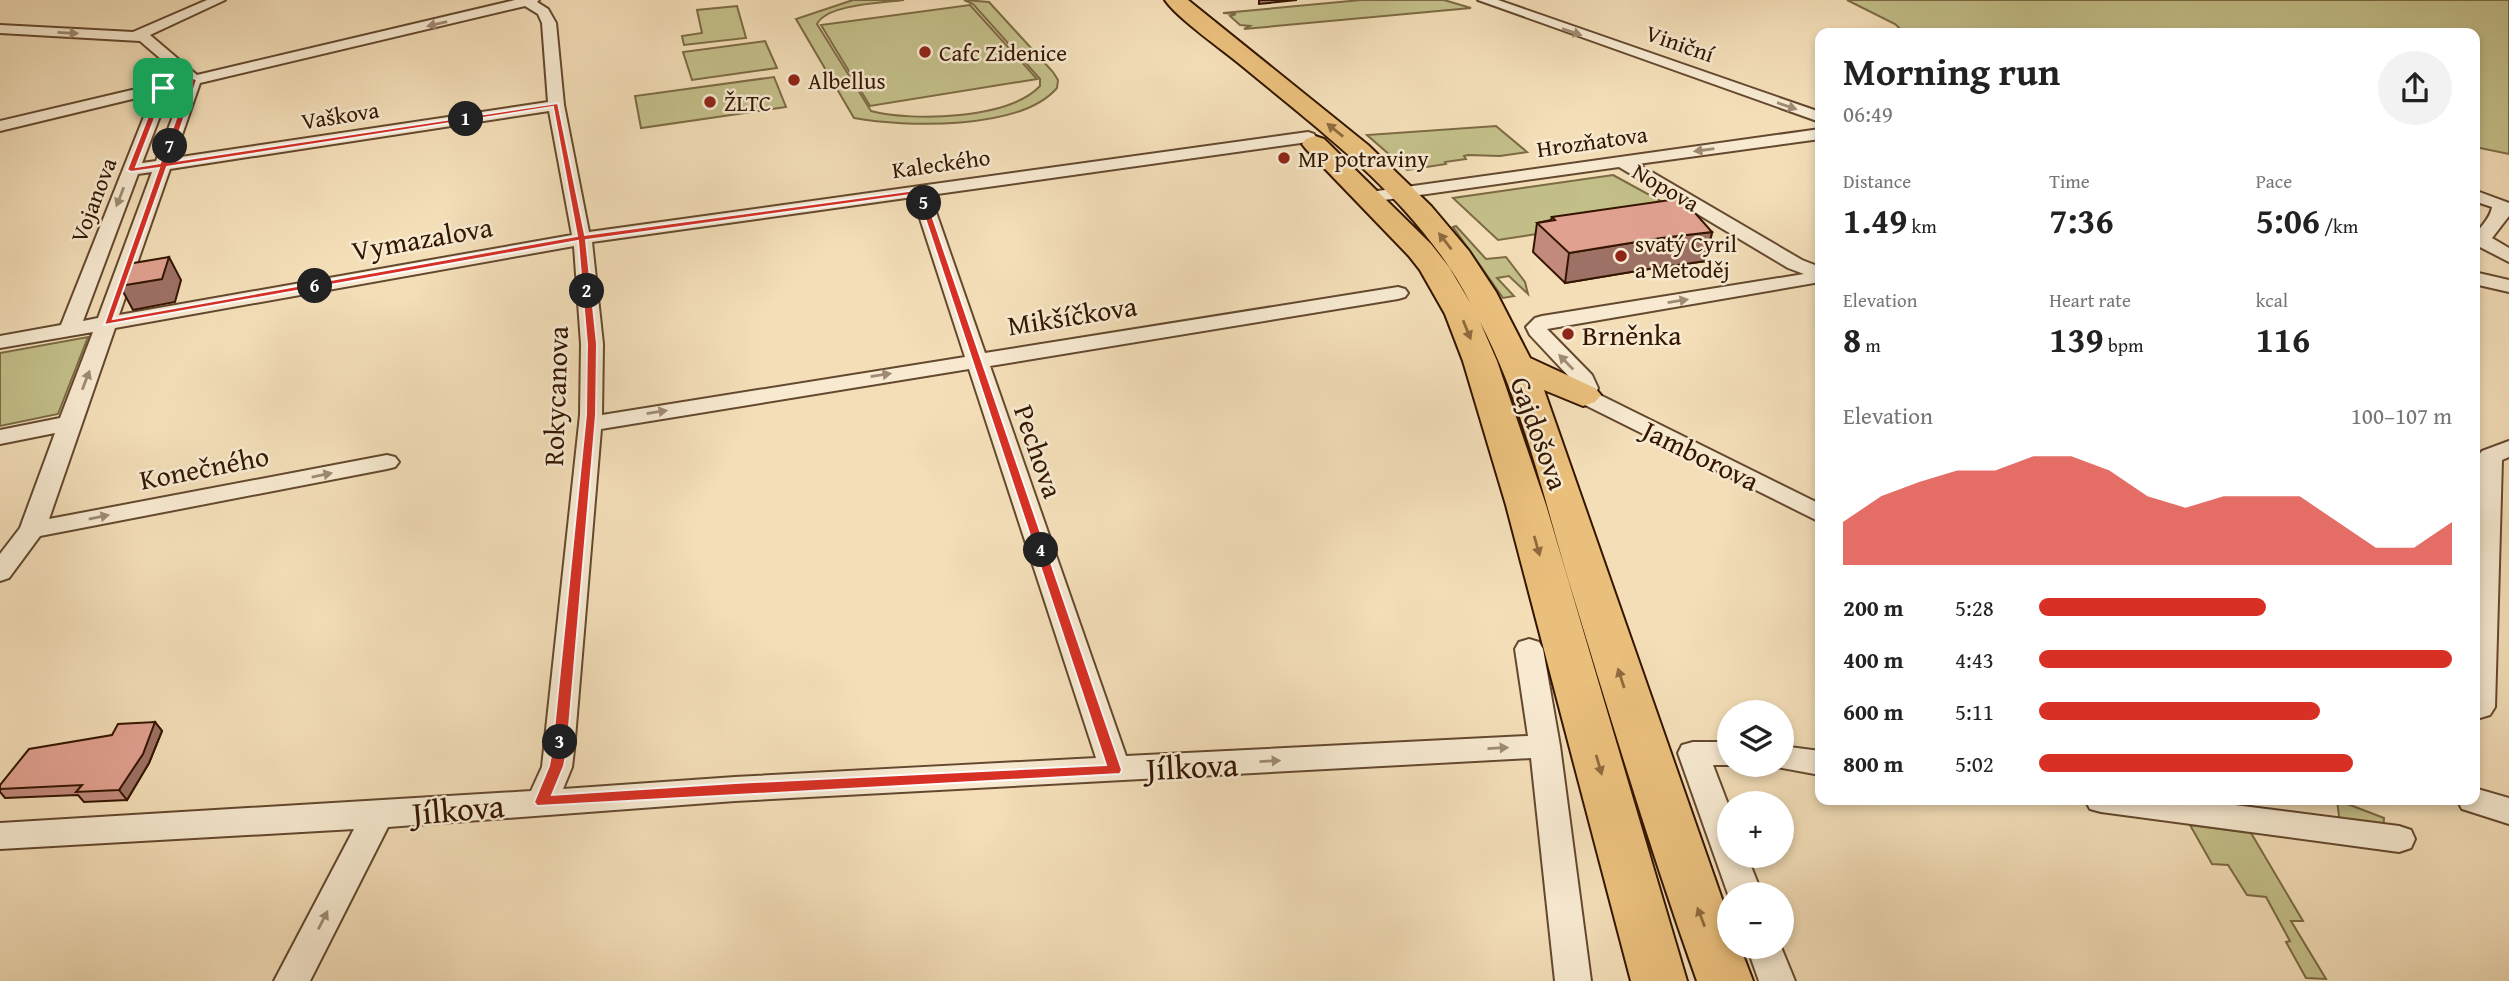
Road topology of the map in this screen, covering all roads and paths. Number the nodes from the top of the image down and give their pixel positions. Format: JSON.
{"nodes":[{"id":1,"x":218,"y":0,"type":"edge"},
{"id":2,"x":529,"y":0,"type":"edge"},
{"id":3,"x":1481,"y":0,"type":"edge"},
{"id":4,"x":1165,"y":4,"type":"edge"},
{"id":5,"x":0,"y":29,"type":"edge"},
{"id":6,"x":136,"y":36,"type":"junction"},
{"id":7,"x":194,"y":80,"type":"junction"},
{"id":8,"x":163,"y":88,"type":"junction"},
{"id":9,"x":556,"y":105,"type":"junction"},
{"id":10,"x":1815,"y":115,"type":"edge"},
{"id":11,"x":0,"y":126,"type":"edge"},
{"id":12,"x":1815,"y":135,"type":"edge"},
{"id":13,"x":1308,"y":138,"type":"junction"},
{"id":14,"x":1622,"y":162,"type":"junction"},
{"id":15,"x":164,"y":165,"type":"junction"},
{"id":16,"x":131,"y":170,"type":"junction"},
{"id":17,"x":920,"y":191,"type":"junction"},
{"id":18,"x":1387,"y":195,"type":"junction"},
{"id":19,"x":2480,"y":196,"type":"edge"},
{"id":20,"x":582,"y":238,"type":"junction"},
{"id":21,"x":2509,"y":256,"type":"edge"},
{"id":22,"x":1815,"y":272,"type":"edge"},
{"id":23,"x":1815,"y":276,"type":"edge"},
{"id":24,"x":2480,"y":279,"type":"edge"},
{"id":25,"x":2509,"y":286,"type":"edge"},
{"id":26,"x":1398,"y":293,"type":"dead end"},
{"id":27,"x":107,"y":323,"type":"junction"},
{"id":28,"x":69,"y":330,"type":"junction"},
{"id":29,"x":0,"y":342,"type":"edge"},
{"id":30,"x":1526,"y":348,"type":"junction"},
{"id":31,"x":977,"y":360,"type":"junction"},
{"id":32,"x":1583,"y":395,"type":"joint"},
{"id":33,"x":70,"y":423,"type":"junction"},
{"id":34,"x":590,"y":424,"type":"junction"},
{"id":35,"x":0,"y":437,"type":"edge"},
{"id":36,"x":2496,"y":454,"type":"edge"},
{"id":37,"x":387,"y":462,"type":"dead end"},
{"id":38,"x":1815,"y":511,"type":"edge"},
{"id":39,"x":32,"y":530,"type":"junction"},
{"id":40,"x":0,"y":572,"type":"edge"},
{"id":41,"x":1529,"y":649,"type":"dead end"},
{"id":42,"x":2480,"y":707,"type":"dead end"},
{"id":43,"x":1545,"y":746,"type":"junction"},
{"id":44,"x":1717,"y":754,"type":"edge"},
{"id":45,"x":1794,"y":760,"type":"edge"},
{"id":46,"x":1815,"y":762,"type":"edge"},
{"id":47,"x":1115,"y":770,"type":"junction"},
{"id":48,"x":542,"y":802,"type":"junction"},
{"id":49,"x":2480,"y":802,"type":"edge"},
{"id":50,"x":2139,"y":805,"type":"edge"},
{"id":51,"x":2509,"y":811,"type":"edge"},
{"id":52,"x":379,"y":815,"type":"junction"},
{"id":53,"x":1717,"y":818,"type":"edge"},
{"id":54,"x":0,"y":836,"type":"edge"},
{"id":55,"x":2399,"y":839,"type":"dead end"},
{"id":56,"x":1769,"y":959,"type":"edge"},
{"id":57,"x":292,"y":981,"type":"edge"},
{"id":58,"x":1573,"y":981,"type":"edge"},
{"id":59,"x":1659,"y":981,"type":"edge"},
{"id":60,"x":1725,"y":981,"type":"edge"},
{"id":61,"x":1777,"y":981,"type":"edge"}],
"edges":[{"from":1,"to":6,"type":"street"},
{"from":2,"to":7,"type":"street","one_way":true},
{"from":2,"to":9,"type":"street","name":"Rokycanova"},
{"from":3,"to":10,"type":"street","name":"Viniční","one_way":true},
{"from":4,"to":13,"type":"main road","name":"Gajdošova"},
{"from":18,"to":4,"type":"main road","name":"Gajdošova","one_way":true},
{"from":5,"to":6,"type":"street","one_way":true},
{"from":6,"to":7,"type":"street"},
{"from":7,"to":8,"type":"street"},
{"from":7,"to":15,"type":"street","name":"Vojanova"},
{"from":8,"to":11,"type":"street"},
{"from":8,"to":16,"type":"street","name":"Vojanova"},
{"from":9,"to":15,"type":"street","name":"Vaškova"},
{"from":9,"to":20,"type":"street","name":"Rokycanova"},
{"from":12,"to":14,"type":"street","name":"Hrozňatova","one_way":true},
{"from":13,"to":17,"type":"street","name":"Kaleckého"},
{"from":13,"to":18,"type":"main road","name":"Gajdošova"},
{"from":14,"to":18,"type":"street","name":"Hrozňatova"},
{"from":14,"to":22,"type":"street","name":"Nopova"},
{"from":15,"to":16,"type":"street","name":"Vaškova"},
{"from":15,"to":27,"type":"street","name":"Vojanova"},
{"from":16,"to":28,"type":"street","name":"Vojanova","one_way":true},
{"from":17,"to":20,"type":"street","name":"Kaleckého"},
{"from":17,"to":31,"type":"street","name":"Pechova"},
{"from":30,"to":18,"type":"main road","name":"Gajdošova","one_way":true},
{"from":18,"to":59,"type":"main road","name":"Gajdošova","one_way":true},
{"from":19,"to":21,"type":"street"},
{"from":20,"to":27,"type":"street","name":"Vymazalova"},
{"from":20,"to":34,"type":"street","name":"Rokycanova"},
{"from":30,"to":23,"type":"street","one_way":true},
{"from":24,"to":25,"type":"street"},
{"from":26,"to":31,"type":"street","name":"Mikšíčkova"},
{"from":27,"to":28,"type":"street","name":"Vymazalova"},
{"from":33,"to":27,"type":"street","name":"Vojanova","one_way":true},
{"from":28,"to":29,"type":"street","name":"Vymazalova"},
{"from":30,"to":32,"type":"main road"},
{"from":60,"to":30,"type":"main road","name":"Gajdošova","one_way":true},
{"from":34,"to":31,"type":"street","name":"Mikšíčkova","one_way":true},
{"from":31,"to":47,"type":"street","name":"Pechova"},
{"from":32,"to":38,"type":"street","name":"Jamborova"},
{"from":33,"to":35,"type":"street"},
{"from":33,"to":39,"type":"street","name":"Vojanova"},
{"from":34,"to":48,"type":"street","name":"Rokycanova"},
{"from":36,"to":42,"type":"street"},
{"from":39,"to":37,"type":"street","name":"Konečného","one_way":true},
{"from":39,"to":40,"type":"street","name":"Vojanova"},
{"from":41,"to":43,"type":"street"},
{"from":47,"to":43,"type":"street","name":"Jílkova","one_way":true},
{"from":43,"to":58,"type":"street"},
{"from":44,"to":53,"type":"street"},
{"from":45,"to":46,"type":"street"},
{"from":47,"to":48,"type":"street","name":"Jílkova"},
{"from":48,"to":52,"type":"street","name":"Jílkova"},
{"from":49,"to":51,"type":"street"},
{"from":50,"to":55,"type":"street"},
{"from":52,"to":54,"type":"street","name":"Jílkova"},
{"from":57,"to":52,"type":"street","one_way":true},
{"from":56,"to":61,"type":"street"}]}
